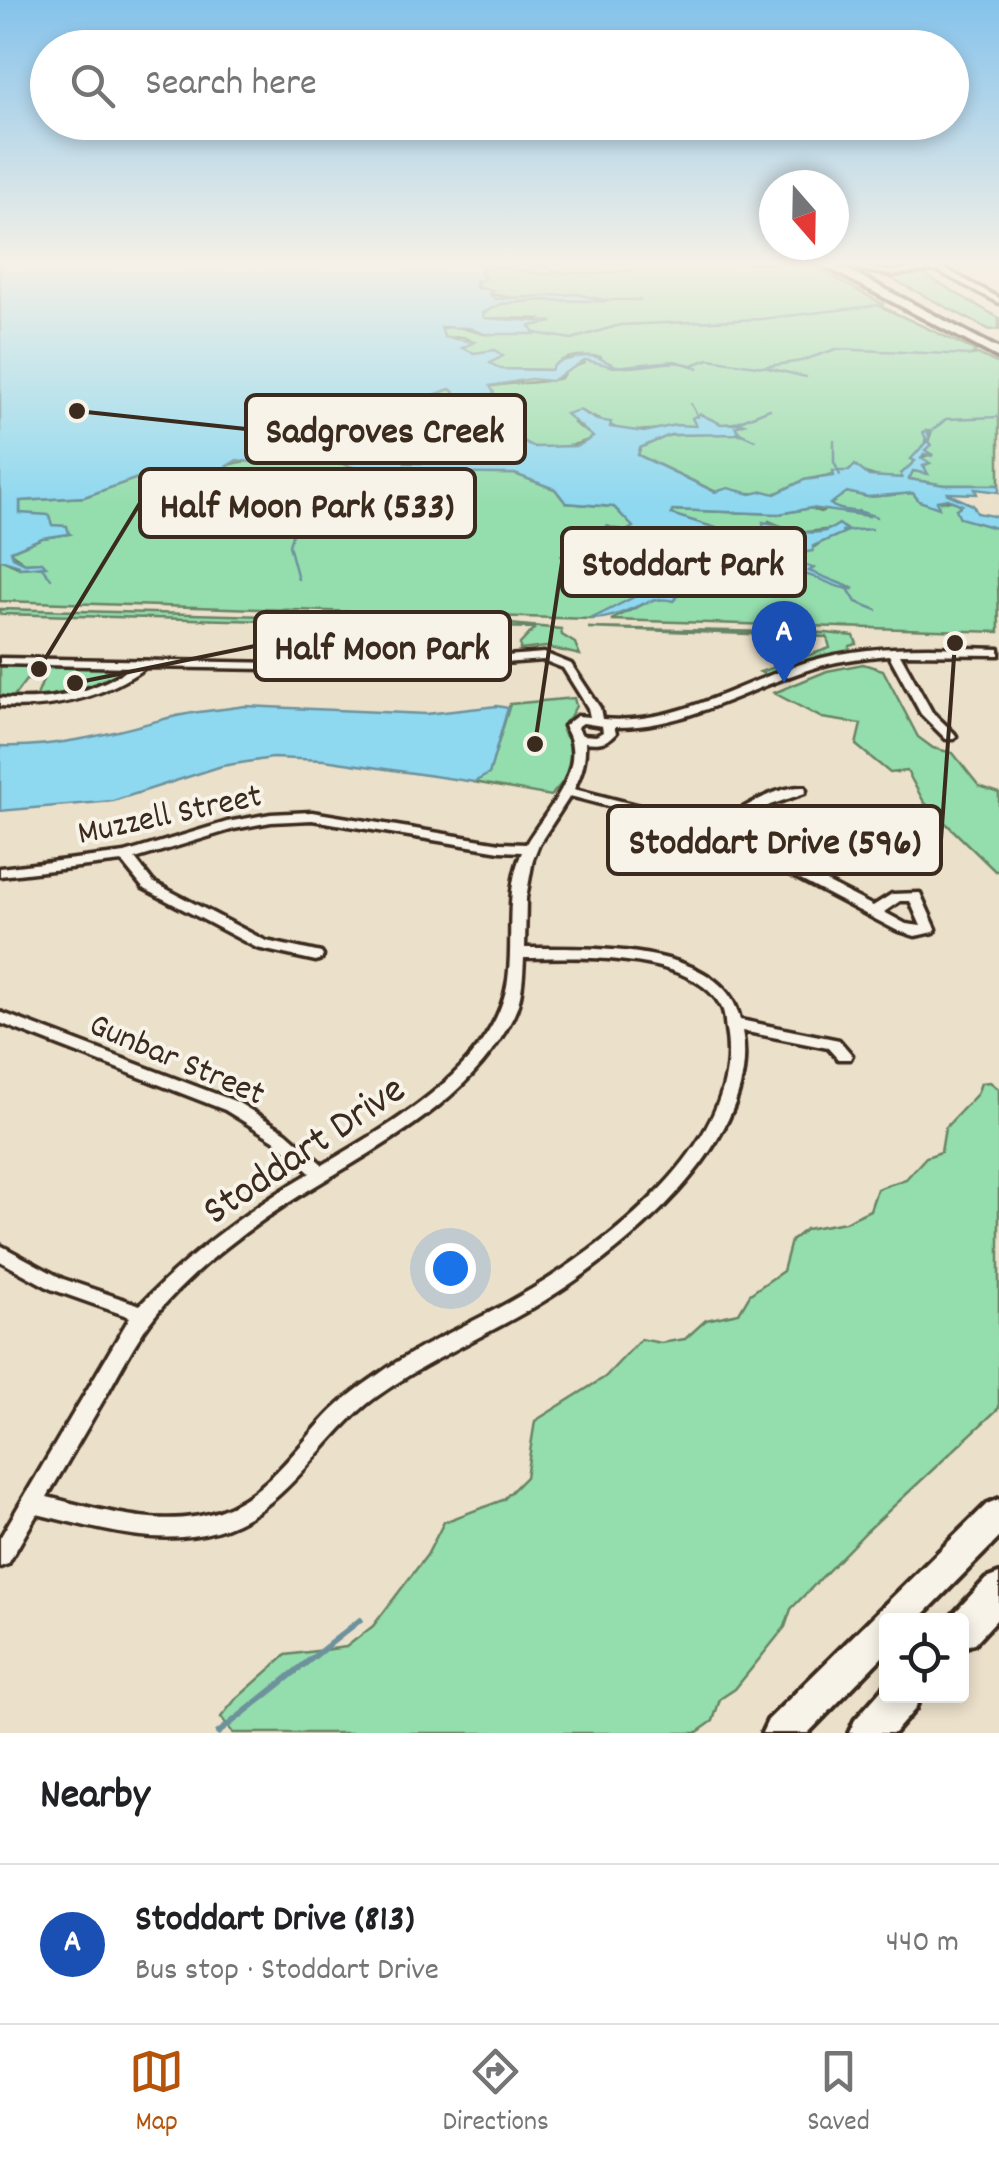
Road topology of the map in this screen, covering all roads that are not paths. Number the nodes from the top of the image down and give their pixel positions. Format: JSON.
{"nodes":[{"id":1,"x":892,"y":651,"type":"junction"},
{"id":2,"x":999,"y":652,"type":"edge"},
{"id":3,"x":0,"y":660,"type":"edge"},
{"id":4,"x":142,"y":664,"type":"junction"},
{"id":5,"x":582,"y":690,"type":"junction"},
{"id":6,"x":0,"y":702,"type":"edge"},
{"id":7,"x":580,"y":719,"type":"junction"},
{"id":8,"x":603,"y":729,"type":"junction"},
{"id":9,"x":950,"y":736,"type":"dead end"},
{"id":10,"x":578,"y":738,"type":"junction"},
{"id":11,"x":576,"y":771,"type":"junction"},
{"id":12,"x":800,"y":790,"type":"dead end"},
{"id":13,"x":567,"y":791,"type":"junction"},
{"id":14,"x":716,"y":830,"type":"junction"},
{"id":15,"x":530,"y":848,"type":"junction"},
{"id":16,"x":126,"y":857,"type":"junction"},
{"id":17,"x":0,"y":872,"type":"edge"},
{"id":18,"x":874,"y":912,"type":"dead end"},
{"id":19,"x":516,"y":953,"type":"junction"},
{"id":20,"x":316,"y":956,"type":"dead end"},
{"id":21,"x":0,"y":1017,"type":"edge"},
{"id":22,"x":737,"y":1025,"type":"junction"},
{"id":23,"x":844,"y":1056,"type":"dead end"},
{"id":24,"x":321,"y":1173,"type":"junction"},
{"id":25,"x":0,"y":1252,"type":"edge"},
{"id":26,"x":143,"y":1314,"type":"junction"},
{"id":27,"x":33,"y":1503,"type":"junction"},
{"id":28,"x":999,"y":1516,"type":"edge"},
{"id":29,"x":0,"y":1557,"type":"edge"},
{"id":30,"x":999,"y":1591,"type":"edge"},
{"id":31,"x":901,"y":1613,"type":"edge"},
{"id":32,"x":969,"y":1624,"type":"edge"},
{"id":33,"x":879,"y":1635,"type":"edge"},
{"id":34,"x":896,"y":1703,"type":"edge"},
{"id":35,"x":782,"y":1733,"type":"edge"},
{"id":36,"x":868,"y":1733,"type":"edge"}],
"edges":[{"from":1,"to":2,"type":"street"},
{"from":1,"to":8,"type":"street"},
{"from":1,"to":9,"type":"street"},
{"from":3,"to":4,"type":"street"},
{"from":4,"to":5,"type":"street"},
{"from":4,"to":6,"type":"street"},
{"from":5,"to":7,"type":"street"},
{"from":5,"to":8,"type":"street"},
{"from":7,"to":8,"type":"street"},
{"from":7,"to":10,"type":"street","name":"Stoddart Drive"},
{"from":8,"to":10,"type":"street"},
{"from":8,"to":11,"type":"street","name":"Stoddart Drive"},
{"from":10,"to":11,"type":"street","name":"Stoddart Drive"},
{"from":11,"to":13,"type":"street","name":"Stoddart Drive"},
{"from":12,"to":14,"type":"street"},
{"from":13,"to":14,"type":"street"},
{"from":13,"to":15,"type":"street","name":"Stoddart Drive"},
{"from":14,"to":18,"type":"street"},
{"from":15,"to":16,"type":"street","name":"Muzzell Street"},
{"from":15,"to":19,"type":"street","name":"Stoddart Drive"},
{"from":16,"to":17,"type":"street","name":"Muzzell Street"},
{"from":16,"to":20,"type":"street"},
{"from":19,"to":22,"type":"street"},
{"from":19,"to":24,"type":"street","name":"Stoddart Drive"},
{"from":21,"to":24,"type":"street","name":"Gunbar Street"},
{"from":22,"to":23,"type":"street"},
{"from":22,"to":27,"type":"street"},
{"from":24,"to":26,"type":"street","name":"Stoddart Drive"},
{"from":25,"to":26,"type":"street"},
{"from":26,"to":27,"type":"street","name":"Stoddart Drive"},
{"from":27,"to":29,"type":"street","name":"Stoddart Drive"},
{"from":28,"to":31,"type":"main road"},
{"from":30,"to":32,"type":"main road"},
{"from":33,"to":35,"type":"main road"},
{"from":34,"to":36,"type":"main road"}]}
